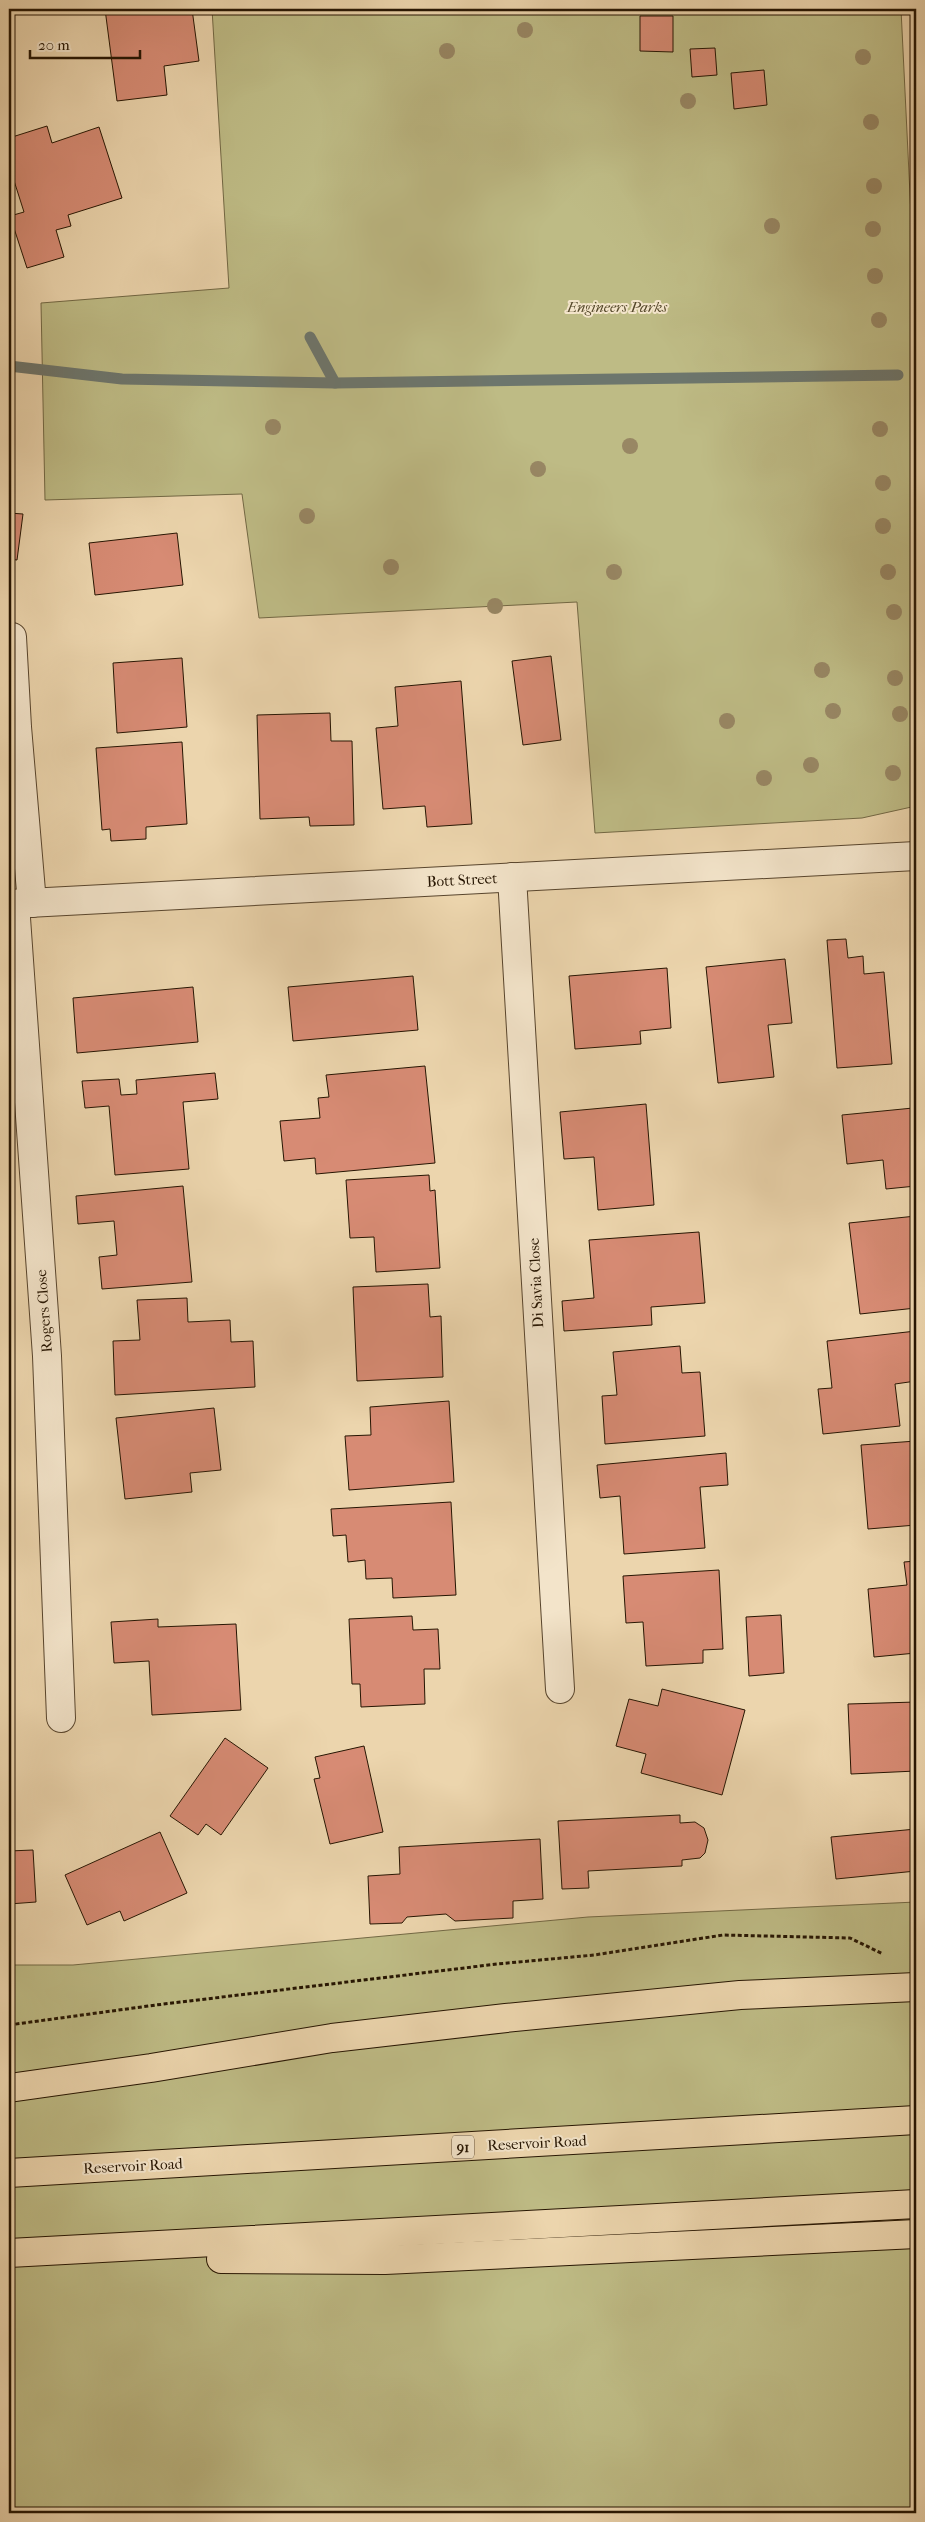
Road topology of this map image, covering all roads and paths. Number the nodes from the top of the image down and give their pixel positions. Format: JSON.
{"nodes":[{"id":1,"x":12,"y":637,"type":"dead end"},
{"id":2,"x":916,"y":856,"type":"edge"},
{"id":3,"x":512,"y":877,"type":"junction"},
{"id":4,"x":18,"y":904,"type":"edge"},
{"id":5,"x":560,"y":1689,"type":"dead end"},
{"id":6,"x":61,"y":1718,"type":"dead end"},
{"id":7,"x":884,"y":1954,"type":"dead end"},
{"id":8,"x":916,"y":1987,"type":"edge"},
{"id":9,"x":858,"y":1990,"type":"junction"},
{"id":10,"x":916,"y":1995,"type":"edge"},
{"id":11,"x":9,"y":2025,"type":"edge"},
{"id":12,"x":9,"y":2088,"type":"edge"},
{"id":13,"x":916,"y":2120,"type":"edge"},
{"id":14,"x":9,"y":2173,"type":"edge"},
{"id":15,"x":916,"y":2204,"type":"edge"},
{"id":16,"x":916,"y":2234,"type":"edge"},
{"id":17,"x":9,"y":2253,"type":"edge"},
{"id":18,"x":9,"y":2257,"type":"edge"}],
"edges":[{"from":1,"to":4,"type":"street","name":"Rogers Close"},
{"from":2,"to":3,"type":"street","name":"Bott Street"},
{"from":3,"to":4,"type":"street","name":"Bott Street"},
{"from":3,"to":5,"type":"street","name":"Di Savia Close"},
{"from":4,"to":6,"type":"street","name":"Rogers Close"},
{"from":7,"to":11,"type":"path"},
{"from":8,"to":9,"type":"main road"},
{"from":9,"to":10,"type":"main road"},
{"from":9,"to":12,"type":"main road"},
{"from":13,"to":14,"type":"main road","name":"Reservoir Road","number":"91"},
{"from":15,"to":17,"type":"main road"},
{"from":16,"to":18,"type":"main road"}]}
